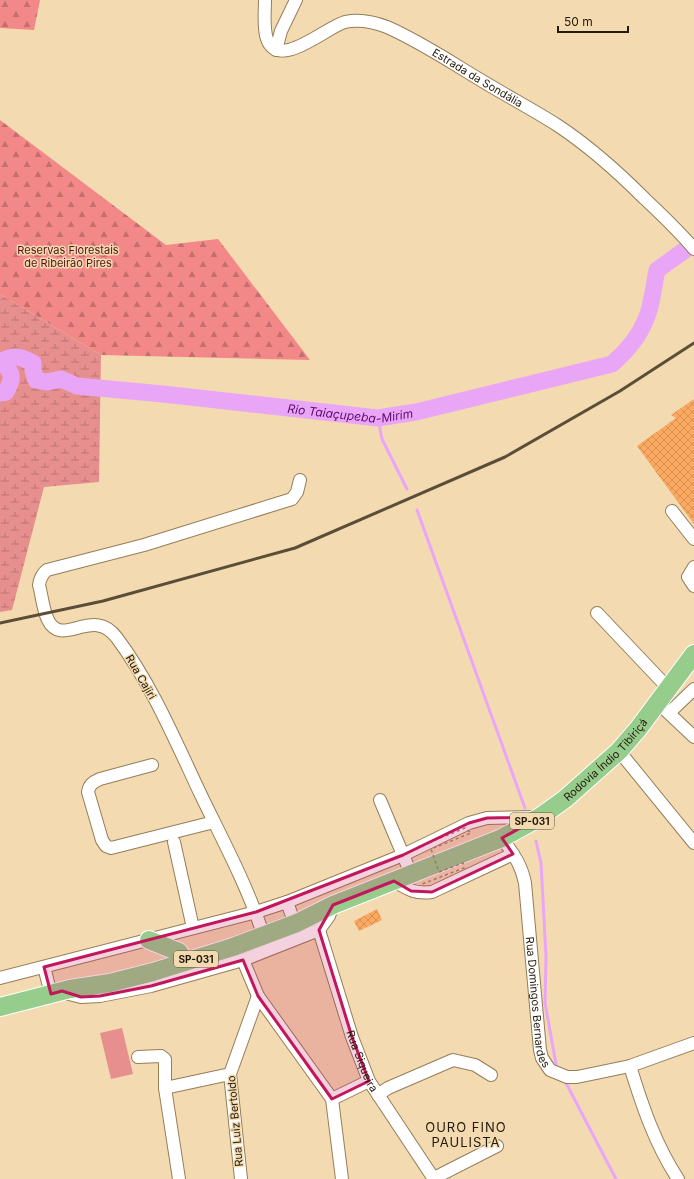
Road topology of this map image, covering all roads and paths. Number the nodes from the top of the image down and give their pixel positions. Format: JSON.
{"nodes":[{"id":1,"x":265,"y":0,"type":"edge"},
{"id":2,"x":296,"y":0,"type":"edge"},
{"id":3,"x":276,"y":50,"type":"junction"},
{"id":4,"x":694,"y":249,"type":"edge"},
{"id":5,"x":300,"y":480,"type":"dead end"},
{"id":6,"x":672,"y":511,"type":"dead end"},
{"id":7,"x":694,"y":539,"type":"edge"},
{"id":8,"x":694,"y":567,"type":"edge"},
{"id":9,"x":694,"y":586,"type":"edge"},
{"id":10,"x":597,"y":613,"type":"dead end"},
{"id":11,"x":694,"y":654,"type":"edge"},
{"id":12,"x":669,"y":688,"type":"junction"},
{"id":13,"x":694,"y":689,"type":"edge"},
{"id":14,"x":664,"y":708,"type":"junction"},
{"id":15,"x":694,"y":737,"type":"edge"},
{"id":16,"x":619,"y":751,"type":"junction"},
{"id":17,"x":152,"y":765,"type":"dead end"},
{"id":18,"x":380,"y":800,"type":"dead end"},
{"id":19,"x":540,"y":817,"type":"junction"},
{"id":20,"x":214,"y":822,"type":"junction"},
{"id":21,"x":502,"y":838,"type":"junction"},
{"id":22,"x":174,"y":842,"type":"dead end"},
{"id":23,"x":694,"y":842,"type":"edge"},
{"id":24,"x":418,"y":847,"type":"dead end"},
{"id":25,"x":513,"y":854,"type":"junction"},
{"id":26,"x":403,"y":855,"type":"junction"},
{"id":27,"x":409,"y":880,"type":"junction"},
{"id":28,"x":333,"y":905,"type":"junction"},
{"id":29,"x":290,"y":909,"type":"junction"},
{"id":30,"x":316,"y":912,"type":"junction"},
{"id":31,"x":259,"y":920,"type":"junction"},
{"id":32,"x":193,"y":928,"type":"junction"},
{"id":33,"x":319,"y":930,"type":"junction"},
{"id":34,"x":149,"y":940,"type":"junction"},
{"id":35,"x":179,"y":952,"type":"junction"},
{"id":36,"x":243,"y":960,"type":"junction"},
{"id":37,"x":44,"y":967,"type":"junction"},
{"id":38,"x":0,"y":978,"type":"edge"},
{"id":39,"x":61,"y":991,"type":"junction"},
{"id":40,"x":258,"y":996,"type":"junction"},
{"id":41,"x":0,"y":1007,"type":"edge"},
{"id":42,"x":694,"y":1043,"type":"edge"},
{"id":43,"x":138,"y":1057,"type":"dead end"},
{"id":44,"x":630,"y":1066,"type":"junction"},
{"id":45,"x":230,"y":1074,"type":"junction"},
{"id":46,"x":491,"y":1075,"type":"dead end"},
{"id":47,"x":369,"y":1081,"type":"junction"},
{"id":48,"x":165,"y":1088,"type":"junction"},
{"id":49,"x":378,"y":1094,"type":"junction"},
{"id":50,"x":332,"y":1098,"type":"junction"},
{"id":51,"x":497,"y":1146,"type":"dead end"},
{"id":52,"x":434,"y":1178,"type":"edge"},
{"id":53,"x":179,"y":1179,"type":"edge"},
{"id":54,"x":241,"y":1179,"type":"edge"},
{"id":55,"x":342,"y":1179,"type":"edge"},
{"id":56,"x":678,"y":1179,"type":"edge"}],
"edges":[{"from":1,"to":3,"type":"street"},
{"from":2,"to":3,"type":"street"},
{"from":3,"to":4,"type":"street","name":"Estrada da Sondália"},
{"from":5,"to":20,"type":"street","name":"Rua Cajiri"},
{"from":6,"to":7,"type":"street"},
{"from":8,"to":9,"type":"street"},
{"from":10,"to":12,"type":"street"},
{"from":11,"to":12,"type":"highway","name":"Rodovia Índio Tibiriçá","number":"SP-031"},
{"from":12,"to":14,"type":"highway","name":"Rodovia Índio Tibiriçá","number":"SP-031"},
{"from":13,"to":14,"type":"street"},
{"from":14,"to":15,"type":"street"},
{"from":14,"to":16,"type":"highway","name":"Rodovia Índio Tibiriçá","number":"SP-031"},
{"from":16,"to":19,"type":"highway","name":"Rodovia Índio Tibiriçá","number":"SP-031"},
{"from":16,"to":23,"type":"street"},
{"from":17,"to":20,"type":"street"},
{"from":18,"to":26,"type":"street"},
{"from":19,"to":21,"type":"highway","name":"Rodovia Índio Tibiriçá","number":"SP-031"},
{"from":19,"to":26,"type":"street"},
{"from":20,"to":31,"type":"street","name":"Rua Cajiri"},
{"from":21,"to":25,"type":"street","name":"Rua Domingos Bernardes"},
{"from":21,"to":27,"type":"highway","name":"Rodovia Índio Tibiriçá","number":"SP-031"},
{"from":22,"to":32,"type":"street"},
{"from":24,"to":27,"type":"path","bridge":true},
{"from":25,"to":27,"type":"street"},
{"from":25,"to":44,"type":"street","name":"Rua Domingos Bernardes"},
{"from":26,"to":27,"type":"street"},
{"from":26,"to":29,"type":"street"},
{"from":27,"to":28,"type":"highway","name":"Rodovia Índio Tibiriçá","number":"SP-031"},
{"from":28,"to":30,"type":"highway","name":"Rodovia Índio Tibiriçá","number":"SP-031"},
{"from":28,"to":33,"type":"street"},
{"from":29,"to":30,"type":"highway","name":"Rodovia Índio Tibiriçá","number":"SP-031"},
{"from":29,"to":31,"type":"highway","name":"Rodovia Índio Tibiriçá","number":"SP-031"},
{"from":30,"to":39,"type":"highway","name":"Rodovia Índio Tibiriçá","number":"SP-031"},
{"from":31,"to":32,"type":"street"},
{"from":31,"to":35,"type":"highway","name":"Rodovia Índio Tibiriçá","number":"SP-031"},
{"from":32,"to":34,"type":"street"},
{"from":33,"to":36,"type":"street"},
{"from":33,"to":47,"type":"street","name":"Rua Siqueira"},
{"from":34,"to":35,"type":"highway"},
{"from":34,"to":37,"type":"street"},
{"from":35,"to":39,"type":"highway","name":"Rodovia Índio Tibiriçá","number":"SP-031"},
{"from":36,"to":39,"type":"street"},
{"from":36,"to":40,"type":"street"},
{"from":37,"to":38,"type":"street"},
{"from":37,"to":39,"type":"street"},
{"from":39,"to":41,"type":"highway","name":"Rodovia Índio Tibiriçá","number":"SP-031"},
{"from":40,"to":45,"type":"street","name":"Rua Luiz Bertoldo"},
{"from":40,"to":50,"type":"street"},
{"from":42,"to":44,"type":"street","name":"Rua Domingos Bernardes"},
{"from":43,"to":48,"type":"street"},
{"from":44,"to":56,"type":"street"},
{"from":45,"to":48,"type":"street"},
{"from":45,"to":54,"type":"street","name":"Rua Luiz Bertoldo"},
{"from":46,"to":49,"type":"street"},
{"from":47,"to":49,"type":"street","name":"Rua Siqueira"},
{"from":47,"to":50,"type":"street"},
{"from":48,"to":53,"type":"street"},
{"from":49,"to":52,"type":"street","name":"Rua Siqueira"},
{"from":50,"to":55,"type":"street"},
{"from":51,"to":52,"type":"street"}]}
